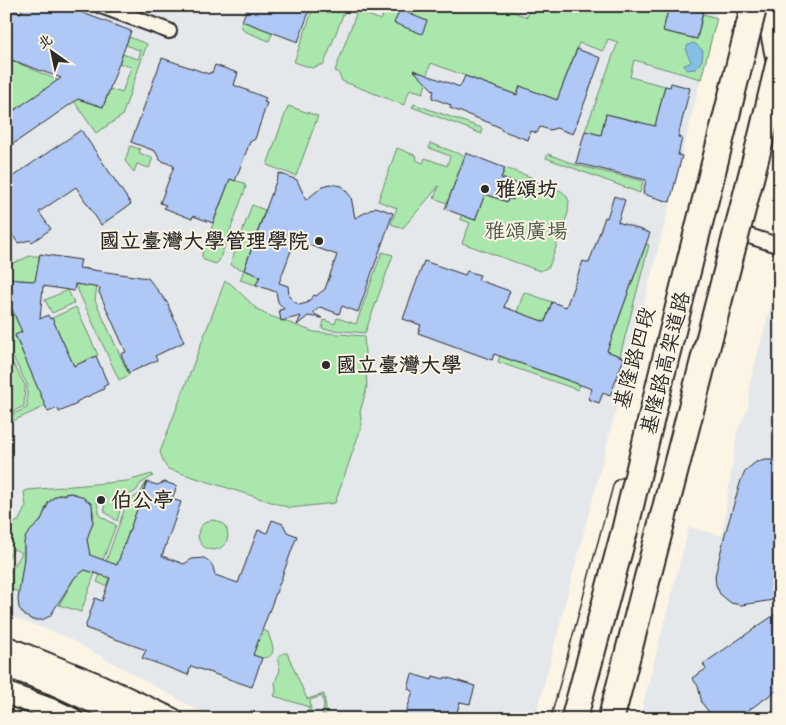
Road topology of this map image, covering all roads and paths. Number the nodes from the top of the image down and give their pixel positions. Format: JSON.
{"nodes":[{"id":1,"x":101,"y":6,"type":"edge"},
{"id":2,"x":746,"y":8,"type":"edge"},
{"id":3,"x":169,"y":31,"type":"dead end"},
{"id":4,"x":780,"y":59,"type":"edge"},
{"id":5,"x":780,"y":90,"type":"edge"},
{"id":6,"x":692,"y":222,"type":"junction"},
{"id":7,"x":717,"y":228,"type":"junction"},
{"id":8,"x":743,"y":234,"type":"junction"},
{"id":9,"x":780,"y":246,"type":"edge"},
{"id":10,"x":6,"y":647,"type":"edge"},
{"id":11,"x":6,"y":656,"type":"edge"},
{"id":12,"x":45,"y":662,"type":"junction"},
{"id":13,"x":6,"y":666,"type":"edge"},
{"id":14,"x":6,"y":676,"type":"edge"},
{"id":15,"x":6,"y":693,"type":"edge"},
{"id":16,"x":63,"y":715,"type":"edge"},
{"id":17,"x":108,"y":719,"type":"edge"},
{"id":18,"x":130,"y":719,"type":"edge"},
{"id":19,"x":172,"y":719,"type":"edge"},
{"id":20,"x":561,"y":719,"type":"edge"},
{"id":21,"x":574,"y":719,"type":"edge"},
{"id":22,"x":592,"y":719,"type":"edge"},
{"id":23,"x":611,"y":719,"type":"edge"},
{"id":24,"x":619,"y":719,"type":"edge"}],
"edges":[{"from":1,"to":3,"type":"street"},
{"from":2,"to":6,"type":"main road","name":"基隆路四段"},
{"from":2,"to":7,"type":"highway"},
{"from":2,"to":21,"type":"highway","name":"基隆路高架道路","bridge":true},
{"from":4,"to":23,"type":"highway","name":"基隆路高架道路","bridge":true},
{"from":5,"to":8,"type":"main road"},
{"from":6,"to":7,"type":"main road"},
{"from":6,"to":20,"type":"main road","name":"基隆路四段"},
{"from":7,"to":8,"type":"main road"},
{"from":7,"to":22,"type":"highway"},
{"from":8,"to":9,"type":"street"},
{"from":8,"to":24,"type":"main road"},
{"from":10,"to":12,"type":"main road"},
{"from":11,"to":12,"type":"main road"},
{"from":12,"to":19,"type":"main road"},
{"from":13,"to":18,"type":"main road"},
{"from":14,"to":16,"type":"main road"},
{"from":14,"to":17,"type":"main road"},
{"from":15,"to":16,"type":"main road"}]}
